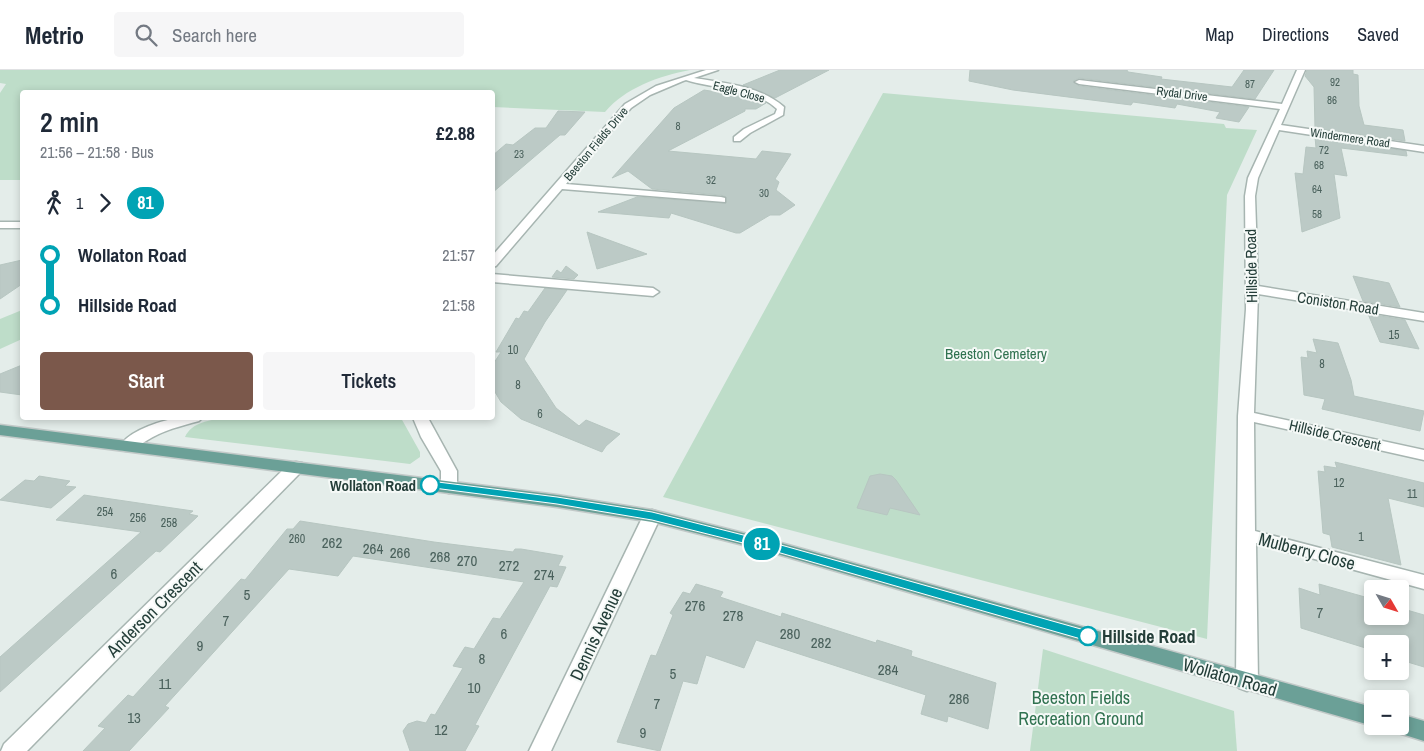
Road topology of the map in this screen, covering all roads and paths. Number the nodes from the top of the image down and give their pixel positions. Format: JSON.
{"nodes":[{"id":1,"x":714,"y":70,"type":"edge"},
{"id":2,"x":1301,"y":70,"type":"edge"},
{"id":3,"x":684,"y":78,"type":"junction"},
{"id":4,"x":1078,"y":82,"type":"dead end"},
{"id":5,"x":1285,"y":107,"type":"junction"},
{"id":6,"x":1276,"y":127,"type":"junction"},
{"id":7,"x":731,"y":128,"type":"dead end"},
{"id":8,"x":747,"y":131,"type":"junction"},
{"id":9,"x":737,"y":139,"type":"dead end"},
{"id":10,"x":1424,"y":149,"type":"edge"},
{"id":11,"x":561,"y":186,"type":"junction"},
{"id":12,"x":721,"y":200,"type":"dead end"},
{"id":13,"x":0,"y":224,"type":"edge"},
{"id":14,"x":20,"y":225,"type":"edge"},
{"id":15,"x":495,"y":261,"type":"edge"},
{"id":16,"x":495,"y":278,"type":"edge"},
{"id":17,"x":1252,"y":289,"type":"junction"},
{"id":18,"x":652,"y":292,"type":"dead end"},
{"id":19,"x":1424,"y":317,"type":"edge"},
{"id":20,"x":1246,"y":416,"type":"junction"},
{"id":21,"x":184,"y":420,"type":"edge"},
{"id":22,"x":421,"y":420,"type":"edge"},
{"id":23,"x":0,"y":430,"type":"edge"},
{"id":24,"x":127,"y":447,"type":"junction"},
{"id":25,"x":1424,"y":455,"type":"edge"},
{"id":26,"x":296,"y":467,"type":"junction"},
{"id":27,"x":449,"y":488,"type":"junction"},
{"id":28,"x":652,"y":516,"type":"junction"},
{"id":29,"x":1248,"y":535,"type":"junction"},
{"id":30,"x":1424,"y":582,"type":"edge"},
{"id":31,"x":1247,"y":682,"type":"junction"},
{"id":32,"x":1364,"y":715,"type":"edge"},
{"id":33,"x":1409,"y":727,"type":"edge"},
{"id":34,"x":1424,"y":731,"type":"edge"},
{"id":35,"x":12,"y":751,"type":"edge"},
{"id":36,"x":540,"y":751,"type":"edge"}],
"edges":[{"from":1,"to":3,"type":"street","name":"Beeston Fields Drive"},
{"from":2,"to":5,"type":"street","name":"Hillside Road"},
{"from":3,"to":8,"type":"street","name":"Eagle Close"},
{"from":3,"to":11,"type":"street","name":"Beeston Fields Drive"},
{"from":4,"to":5,"type":"street","name":"Rydal Drive"},
{"from":5,"to":6,"type":"street","name":"Hillside Road"},
{"from":6,"to":10,"type":"street","name":"Windermere Road"},
{"from":6,"to":17,"type":"street","name":"Hillside Road"},
{"from":7,"to":8,"type":"street"},
{"from":8,"to":9,"type":"street","name":"Eagle Close"},
{"from":11,"to":12,"type":"street","name":"Beeston Fields Drive"},
{"from":11,"to":15,"type":"street","name":"Beeston Fields Drive"},
{"from":13,"to":14,"type":"street"},
{"from":16,"to":18,"type":"street"},
{"from":17,"to":19,"type":"street","name":"Coniston Road"},
{"from":17,"to":20,"type":"street","name":"Hillside Road"},
{"from":20,"to":25,"type":"street","name":"Hillside Crescent"},
{"from":20,"to":29,"type":"street","name":"Hillside Road"},
{"from":21,"to":24,"type":"street"},
{"from":22,"to":27,"type":"street"},
{"from":23,"to":24,"type":"main road","name":"Wollaton Road"},
{"from":24,"to":26,"type":"main road","name":"Wollaton Road"},
{"from":26,"to":27,"type":"main road","name":"Wollaton Road"},
{"from":26,"to":35,"type":"street","name":"Anderson Crescent"},
{"from":27,"to":28,"type":"main road","name":"Wollaton Road"},
{"from":28,"to":31,"type":"main road","name":"Wollaton Road"},
{"from":28,"to":36,"type":"street","name":"Dennis Avenue"},
{"from":29,"to":30,"type":"street","name":"Mulberry Close"},
{"from":29,"to":31,"type":"street","name":"Hillside Road"},
{"from":31,"to":32,"type":"main road","name":"Wollaton Road"},
{"from":33,"to":34,"type":"main road"}]}
